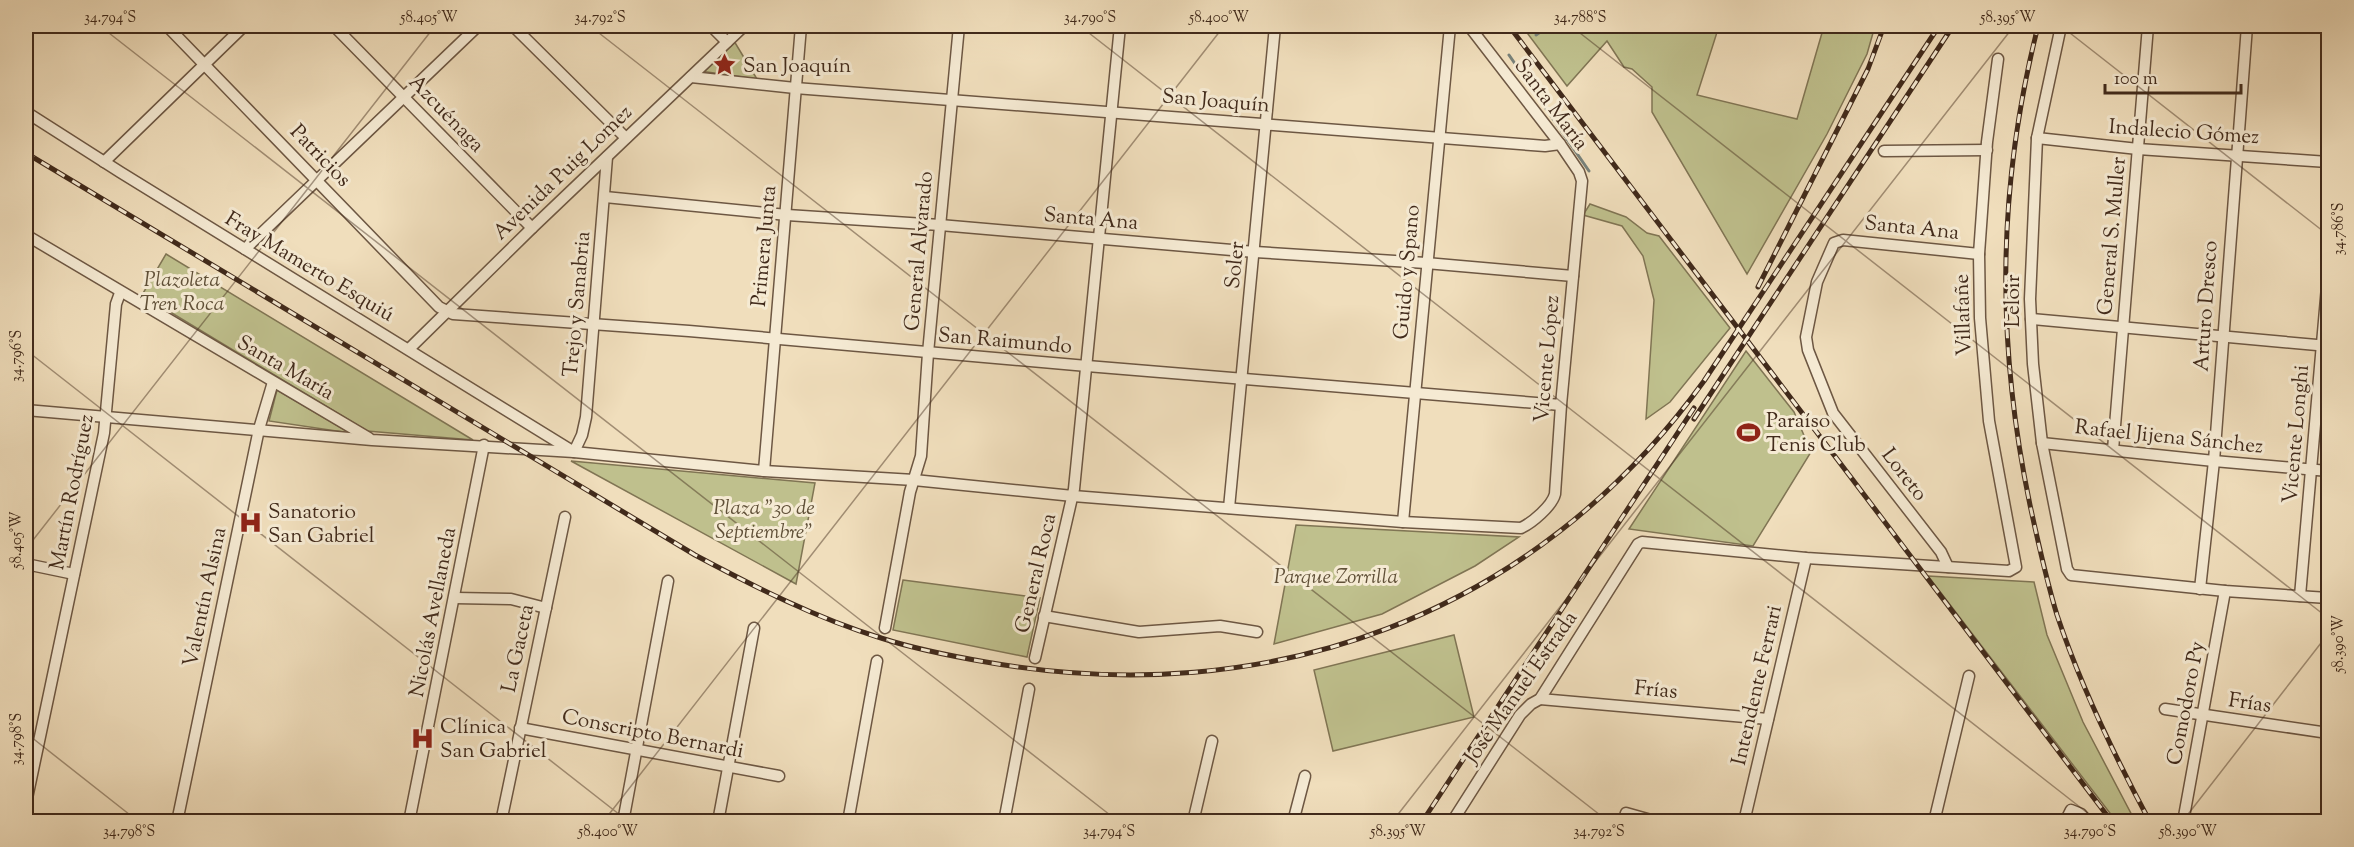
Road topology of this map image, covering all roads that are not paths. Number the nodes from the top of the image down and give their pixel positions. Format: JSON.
{"nodes":[{"id":1,"x":167,"y":26,"type":"edge"},
{"id":2,"x":244,"y":26,"type":"edge"},
{"id":3,"x":334,"y":26,"type":"edge"},
{"id":4,"x":478,"y":26,"type":"edge"},
{"id":5,"x":513,"y":26,"type":"edge"},
{"id":6,"x":711,"y":26,"type":"edge"},
{"id":7,"x":744,"y":26,"type":"edge"},
{"id":8,"x":801,"y":26,"type":"edge"},
{"id":9,"x":959,"y":26,"type":"edge"},
{"id":10,"x":1120,"y":26,"type":"edge"},
{"id":11,"x":1275,"y":26,"type":"edge"},
{"id":12,"x":1450,"y":26,"type":"edge"},
{"id":13,"x":1469,"y":26,"type":"edge"},
{"id":14,"x":2061,"y":26,"type":"edge"},
{"id":15,"x":2148,"y":26,"type":"edge"},
{"id":16,"x":2247,"y":26,"type":"edge"},
{"id":17,"x":727,"y":42,"type":"junction"},
{"id":18,"x":1998,"y":59,"type":"dead end"},
{"id":19,"x":204,"y":63,"type":"junction"},
{"id":20,"x":691,"y":76,"type":"junction"},
{"id":21,"x":795,"y":88,"type":"junction"},
{"id":22,"x":403,"y":96,"type":"junction"},
{"id":23,"x":952,"y":99,"type":"junction"},
{"id":24,"x":1111,"y":111,"type":"junction"},
{"id":25,"x":26,"y":112,"type":"edge"},
{"id":26,"x":1266,"y":124,"type":"junction"},
{"id":27,"x":1438,"y":136,"type":"junction"},
{"id":28,"x":626,"y":138,"type":"junction"},
{"id":29,"x":2037,"y":138,"type":"junction"},
{"id":30,"x":1560,"y":144,"type":"junction"},
{"id":31,"x":2138,"y":148,"type":"junction"},
{"id":32,"x":1987,"y":150,"type":"junction"},
{"id":33,"x":1884,"y":151,"type":"dead end"},
{"id":34,"x":2237,"y":154,"type":"junction"},
{"id":35,"x":607,"y":157,"type":"junction"},
{"id":36,"x":104,"y":162,"type":"junction"},
{"id":37,"x":2328,"y":162,"type":"edge"},
{"id":38,"x":1581,"y":177,"type":"joint"},
{"id":39,"x":317,"y":179,"type":"junction"},
{"id":40,"x":605,"y":197,"type":"junction"},
{"id":41,"x":787,"y":215,"type":"junction"},
{"id":42,"x":940,"y":225,"type":"junction"},
{"id":43,"x":532,"y":228,"type":"junction"},
{"id":44,"x":26,"y":235,"type":"edge"},
{"id":45,"x":1099,"y":238,"type":"junction"},
{"id":46,"x":1840,"y":240,"type":"joint"},
{"id":47,"x":245,"y":249,"type":"junction"},
{"id":48,"x":1255,"y":252,"type":"junction"},
{"id":49,"x":1979,"y":254,"type":"junction"},
{"id":50,"x":1426,"y":263,"type":"junction"},
{"id":51,"x":2328,"y":275,"type":"edge"},
{"id":52,"x":1573,"y":276,"type":"junction"},
{"id":53,"x":120,"y":293,"type":"junction"},
{"id":54,"x":446,"y":312,"type":"junction"},
{"id":55,"x":2031,"y":320,"type":"junction"},
{"id":56,"x":593,"y":324,"type":"junction"},
{"id":57,"x":2123,"y":329,"type":"junction"},
{"id":58,"x":2222,"y":338,"type":"junction"},
{"id":59,"x":774,"y":339,"type":"junction"},
{"id":60,"x":2326,"y":346,"type":"edge"},
{"id":61,"x":409,"y":349,"type":"junction"},
{"id":62,"x":928,"y":353,"type":"junction"},
{"id":63,"x":1087,"y":366,"type":"junction"},
{"id":64,"x":1241,"y":379,"type":"junction"},
{"id":65,"x":273,"y":382,"type":"junction"},
{"id":66,"x":1414,"y":392,"type":"junction"},
{"id":67,"x":1561,"y":405,"type":"junction"},
{"id":68,"x":26,"y":410,"type":"edge"},
{"id":69,"x":106,"y":417,"type":"junction"},
{"id":70,"x":259,"y":429,"type":"junction"},
{"id":71,"x":372,"y":440,"type":"junction"},
{"id":72,"x":2042,"y":443,"type":"junction"},
{"id":73,"x":484,"y":445,"type":"junction"},
{"id":74,"x":2113,"y":450,"type":"junction"},
{"id":75,"x":574,"y":452,"type":"junction"},
{"id":76,"x":2214,"y":461,"type":"junction"},
{"id":77,"x":2312,"y":469,"type":"junction"},
{"id":78,"x":764,"y":471,"type":"junction"},
{"id":79,"x":2328,"y":471,"type":"edge"},
{"id":80,"x":914,"y":480,"type":"junction"},
{"id":81,"x":1073,"y":496,"type":"junction"},
{"id":82,"x":1229,"y":508,"type":"junction"},
{"id":83,"x":565,"y":518,"type":"dead end"},
{"id":84,"x":1403,"y":522,"type":"junction"},
{"id":85,"x":1806,"y":558,"type":"junction"},
{"id":86,"x":26,"y":564,"type":"edge"},
{"id":87,"x":1947,"y":567,"type":"junction"},
{"id":88,"x":74,"y":574,"type":"junction"},
{"id":89,"x":668,"y":580,"type":"dead end"},
{"id":90,"x":2200,"y":589,"type":"junction"},
{"id":91,"x":2226,"y":591,"type":"junction"},
{"id":92,"x":2300,"y":596,"type":"junction"},
{"id":93,"x":454,"y":598,"type":"junction"},
{"id":94,"x":2328,"y":598,"type":"edge"},
{"id":95,"x":546,"y":608,"type":"junction"},
{"id":96,"x":1044,"y":616,"type":"junction"},
{"id":97,"x":754,"y":628,"type":"dead end"},
{"id":98,"x":885,"y":628,"type":"dead end"},
{"id":99,"x":1257,"y":632,"type":"dead end"},
{"id":100,"x":1035,"y":658,"type":"dead end"},
{"id":101,"x":877,"y":661,"type":"dead end"},
{"id":102,"x":1969,"y":676,"type":"dead end"},
{"id":103,"x":1029,"y":688,"type":"dead end"},
{"id":104,"x":1540,"y":699,"type":"junction"},
{"id":105,"x":2165,"y":709,"type":"dead end"},
{"id":106,"x":2202,"y":714,"type":"junction"},
{"id":107,"x":1768,"y":718,"type":"junction"},
{"id":108,"x":520,"y":728,"type":"junction"},
{"id":109,"x":2328,"y":733,"type":"edge"},
{"id":110,"x":1212,"y":741,"type":"dead end"},
{"id":111,"x":635,"y":750,"type":"junction"},
{"id":112,"x":728,"y":767,"type":"junction"},
{"id":113,"x":779,"y":776,"type":"dead end"},
{"id":114,"x":1305,"y":776,"type":"dead end"},
{"id":115,"x":26,"y":803,"type":"edge"},
{"id":116,"x":1625,"y":817,"type":"edge"},
{"id":117,"x":177,"y":822,"type":"edge"},
{"id":118,"x":409,"y":822,"type":"edge"},
{"id":119,"x":501,"y":822,"type":"edge"},
{"id":120,"x":623,"y":822,"type":"edge"},
{"id":121,"x":718,"y":822,"type":"edge"},
{"id":122,"x":848,"y":822,"type":"edge"},
{"id":123,"x":1004,"y":822,"type":"edge"},
{"id":124,"x":1193,"y":822,"type":"edge"},
{"id":125,"x":1293,"y":822,"type":"edge"},
{"id":126,"x":1452,"y":822,"type":"edge"},
{"id":127,"x":1658,"y":822,"type":"edge"},
{"id":128,"x":1744,"y":822,"type":"edge"},
{"id":129,"x":1934,"y":822,"type":"edge"},
{"id":130,"x":2065,"y":822,"type":"edge"},
{"id":131,"x":2088,"y":822,"type":"edge"},
{"id":132,"x":2183,"y":822,"type":"edge"}],
"edges":[{"from":1,"to":19,"type":"street","name":"Patricios"},
{"from":2,"to":19,"type":"street"},
{"from":3,"to":22,"type":"street","name":"Azcuénaga"},
{"from":4,"to":22,"type":"street"},
{"from":5,"to":28,"type":"street"},
{"from":6,"to":17,"type":"street"},
{"from":7,"to":17,"type":"street","name":"Avenida Puig Lomez"},
{"from":8,"to":21,"type":"street","name":"Primera Junta"},
{"from":9,"to":23,"type":"street","name":"General Alvarado"},
{"from":10,"to":24,"type":"street","name":"General Roca"},
{"from":11,"to":26,"type":"street","name":"Soler"},
{"from":12,"to":27,"type":"street","name":"Guido y Spano"},
{"from":13,"to":30,"type":"street","name":"Santa María"},
{"from":14,"to":29,"type":"street","name":"Leloir"},
{"from":15,"to":31,"type":"street","name":"General S. Muller"},
{"from":16,"to":34,"type":"street","name":"Arturo Dresco"},
{"from":17,"to":20,"type":"street","name":"Avenida Puig Lomez"},
{"from":18,"to":32,"type":"street","name":"Villafañe"},
{"from":19,"to":36,"type":"street"},
{"from":19,"to":39,"type":"street","name":"Patricios"},
{"from":20,"to":21,"type":"street","name":"San Joaquín"},
{"from":20,"to":28,"type":"street","name":"Avenida Puig Lomez"},
{"from":21,"to":23,"type":"street","name":"San Joaquín"},
{"from":21,"to":41,"type":"street","name":"Primera Junta"},
{"from":22,"to":39,"type":"street"},
{"from":22,"to":43,"type":"street","name":"Azcuénaga"},
{"from":23,"to":24,"type":"street","name":"San Joaquín"},
{"from":23,"to":42,"type":"street","name":"General Alvarado"},
{"from":24,"to":26,"type":"street","name":"San Joaquín"},
{"from":24,"to":45,"type":"street","name":"General Roca"},
{"from":25,"to":36,"type":"street","name":"Fray Mamerto Esquiú"},
{"from":26,"to":27,"type":"street","name":"San Joaquín"},
{"from":26,"to":48,"type":"street","name":"Soler"},
{"from":27,"to":30,"type":"street","name":"San Joaquín"},
{"from":27,"to":50,"type":"street","name":"Guido y Spano"},
{"from":28,"to":35,"type":"street","name":"Avenida Puig Lomez"},
{"from":29,"to":31,"type":"street","name":"Indalecio Gómez"},
{"from":29,"to":55,"type":"street","name":"Leloir"},
{"from":30,"to":38,"type":"street","name":"Santa María"},
{"from":31,"to":34,"type":"street","name":"Indalecio Gómez"},
{"from":31,"to":57,"type":"street","name":"General S. Muller"},
{"from":32,"to":33,"type":"street"},
{"from":32,"to":49,"type":"street","name":"Villafañe"},
{"from":34,"to":37,"type":"street","name":"Indalecio Gómez"},
{"from":34,"to":58,"type":"street","name":"Arturo Dresco"},
{"from":35,"to":40,"type":"street","name":"Trejo y Sanabria"},
{"from":35,"to":43,"type":"street","name":"Avenida Puig Lomez"},
{"from":36,"to":47,"type":"street","name":"Fray Mamerto Esquiú"},
{"from":38,"to":52,"type":"street","name":"Vicente López"},
{"from":39,"to":47,"type":"street"},
{"from":39,"to":54,"type":"street","name":"Patricios"},
{"from":40,"to":41,"type":"street","name":"Santa Ana"},
{"from":40,"to":56,"type":"street","name":"Trejo y Sanabria"},
{"from":41,"to":42,"type":"street","name":"Santa Ana"},
{"from":41,"to":59,"type":"street","name":"Primera Junta"},
{"from":42,"to":45,"type":"street","name":"Santa Ana"},
{"from":42,"to":62,"type":"street","name":"General Alvarado"},
{"from":43,"to":54,"type":"street","name":"Avenida Puig Lomez"},
{"from":44,"to":53,"type":"street","name":"Santa María"},
{"from":45,"to":48,"type":"street","name":"Santa Ana"},
{"from":45,"to":63,"type":"street","name":"General Roca"},
{"from":46,"to":49,"type":"street","name":"Santa Ana"},
{"from":46,"to":87,"type":"street","name":"Loreto"},
{"from":47,"to":61,"type":"street","name":"Fray Mamerto Esquiú"},
{"from":48,"to":50,"type":"street","name":"Santa Ana"},
{"from":48,"to":64,"type":"street","name":"Soler"},
{"from":49,"to":87,"type":"street","name":"Villafañe"},
{"from":50,"to":52,"type":"street","name":"Santa Ana"},
{"from":50,"to":66,"type":"street","name":"Guido y Spano"},
{"from":51,"to":60,"type":"street","name":"Vicente Longhi"},
{"from":52,"to":67,"type":"street","name":"Vicente López"},
{"from":53,"to":65,"type":"street","name":"Santa María"},
{"from":53,"to":69,"type":"street","name":"Martín Rodríguez"},
{"from":54,"to":56,"type":"street","name":"San Raimundo"},
{"from":54,"to":61,"type":"street","name":"Avenida Puig Lomez"},
{"from":55,"to":57,"type":"street"},
{"from":55,"to":72,"type":"street","name":"Leloir"},
{"from":56,"to":59,"type":"street","name":"San Raimundo"},
{"from":56,"to":75,"type":"street","name":"Trejo y Sanabria"},
{"from":57,"to":58,"type":"street"},
{"from":57,"to":74,"type":"street","name":"General S. Muller"},
{"from":58,"to":60,"type":"street"},
{"from":58,"to":76,"type":"street","name":"Arturo Dresco"},
{"from":59,"to":62,"type":"street","name":"San Raimundo"},
{"from":59,"to":78,"type":"street","name":"Primera Junta"},
{"from":60,"to":77,"type":"street","name":"Vicente Longhi"},
{"from":61,"to":75,"type":"street","name":"Fray Mamerto Esquiú"},
{"from":62,"to":63,"type":"street","name":"San Raimundo"},
{"from":62,"to":80,"type":"street","name":"General Alvarado"},
{"from":63,"to":64,"type":"street","name":"San Raimundo"},
{"from":63,"to":81,"type":"street","name":"General Roca"},
{"from":64,"to":66,"type":"street","name":"San Raimundo"},
{"from":64,"to":82,"type":"street","name":"Soler"},
{"from":65,"to":70,"type":"street","name":"Valentín Alsina"},
{"from":65,"to":71,"type":"street","name":"Santa María"},
{"from":66,"to":67,"type":"street","name":"San Raimundo"},
{"from":66,"to":84,"type":"street","name":"Guido y Spano"},
{"from":67,"to":84,"type":"street","name":"Vicente López"},
{"from":68,"to":69,"type":"street"},
{"from":69,"to":70,"type":"street"},
{"from":69,"to":88,"type":"street","name":"Martín Rodríguez"},
{"from":70,"to":71,"type":"street"},
{"from":70,"to":117,"type":"street","name":"Valentín Alsina"},
{"from":71,"to":73,"type":"street"},
{"from":72,"to":74,"type":"street","name":"Rafael Jijena Sánchez"},
{"from":72,"to":90,"type":"street","name":"Leloir"},
{"from":73,"to":75,"type":"street"},
{"from":73,"to":93,"type":"street","name":"Nicolás Avellaneda"},
{"from":74,"to":76,"type":"street","name":"Rafael Jijena Sánchez"},
{"from":75,"to":78,"type":"street"},
{"from":76,"to":77,"type":"street","name":"Rafael Jijena Sánchez"},
{"from":76,"to":90,"type":"street","name":"Arturo Dresco"},
{"from":77,"to":79,"type":"street","name":"Rafael Jijena Sánchez"},
{"from":77,"to":92,"type":"street","name":"Vicente Longhi"},
{"from":78,"to":80,"type":"street"},
{"from":80,"to":81,"type":"street"},
{"from":80,"to":98,"type":"street","name":"General Alvarado"},
{"from":81,"to":82,"type":"street"},
{"from":81,"to":96,"type":"street","name":"General Roca"},
{"from":82,"to":84,"type":"street"},
{"from":83,"to":95,"type":"street","name":"La Gaceta"},
{"from":85,"to":87,"type":"street"},
{"from":85,"to":104,"type":"street","name":"José Manuel Estrada"},
{"from":85,"to":107,"type":"street","name":"Intendente Ferrari"},
{"from":86,"to":88,"type":"street"},
{"from":88,"to":115,"type":"street","name":"Martín Rodríguez"},
{"from":89,"to":111,"type":"street"},
{"from":90,"to":91,"type":"street"},
{"from":91,"to":92,"type":"street"},
{"from":91,"to":106,"type":"street","name":"Comodoro Py"},
{"from":92,"to":94,"type":"street"},
{"from":93,"to":95,"type":"street"},
{"from":93,"to":118,"type":"street","name":"Nicolás Avellaneda"},
{"from":95,"to":108,"type":"street","name":"La Gaceta"},
{"from":96,"to":99,"type":"street"},
{"from":96,"to":100,"type":"street","name":"General Roca"},
{"from":97,"to":112,"type":"street"},
{"from":101,"to":122,"type":"street"},
{"from":102,"to":129,"type":"street"},
{"from":103,"to":123,"type":"street"},
{"from":104,"to":107,"type":"street","name":"Frías"},
{"from":104,"to":126,"type":"street","name":"José Manuel Estrada"},
{"from":105,"to":106,"type":"street","name":"Frías"},
{"from":106,"to":109,"type":"street","name":"Frías"},
{"from":106,"to":132,"type":"street","name":"Comodoro Py"},
{"from":107,"to":128,"type":"street","name":"Intendente Ferrari"},
{"from":108,"to":111,"type":"street","name":"Conscripto Bernardi"},
{"from":108,"to":119,"type":"street","name":"La Gaceta"},
{"from":110,"to":124,"type":"street"},
{"from":111,"to":112,"type":"street","name":"Conscripto Bernardi"},
{"from":111,"to":120,"type":"street"},
{"from":112,"to":113,"type":"street","name":"Conscripto Bernardi"},
{"from":112,"to":121,"type":"street"},
{"from":114,"to":125,"type":"street"},
{"from":116,"to":127,"type":"street"},
{"from":130,"to":131,"type":"street"}]}
